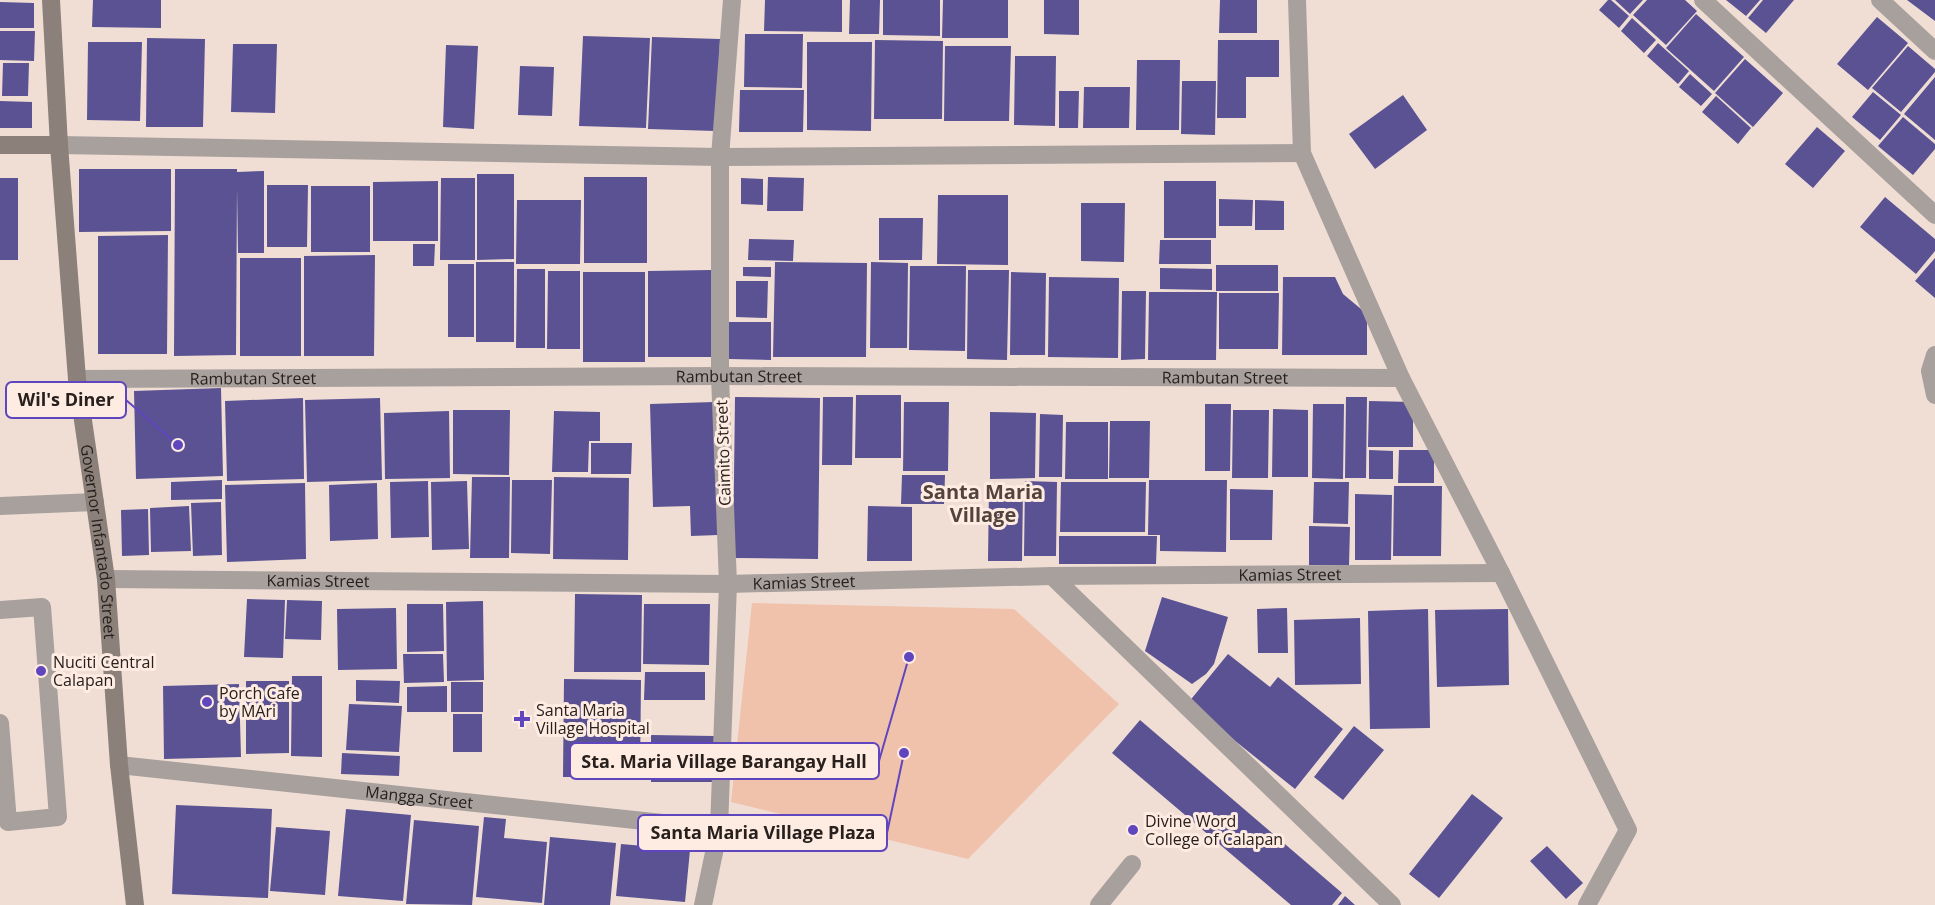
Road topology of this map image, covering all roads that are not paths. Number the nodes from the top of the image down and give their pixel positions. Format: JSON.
{"nodes":[{"id":1,"x":51,"y":0,"type":"edge"},
{"id":2,"x":732,"y":0,"type":"edge"},
{"id":3,"x":1297,"y":0,"type":"edge"},
{"id":4,"x":1703,"y":0,"type":"edge"},
{"id":5,"x":1880,"y":0,"type":"edge"},
{"id":6,"x":1935,"y":51,"type":"edge"},
{"id":7,"x":0,"y":145,"type":"edge"},
{"id":8,"x":58,"y":145,"type":"junction"},
{"id":9,"x":1302,"y":153,"type":"junction"},
{"id":10,"x":720,"y":157,"type":"junction"},
{"id":11,"x":1935,"y":216,"type":"edge"},
{"id":12,"x":1935,"y":355,"type":"edge"},
{"id":13,"x":720,"y":376,"type":"junction"},
{"id":14,"x":1401,"y":378,"type":"junction"},
{"id":15,"x":77,"y":379,"type":"junction"},
{"id":16,"x":1935,"y":395,"type":"edge"},
{"id":17,"x":95,"y":502,"type":"junction"},
{"id":18,"x":0,"y":506,"type":"edge"},
{"id":19,"x":1501,"y":573,"type":"junction"},
{"id":20,"x":1052,"y":576,"type":"junction"},
{"id":21,"x":106,"y":579,"type":"junction"},
{"id":22,"x":728,"y":584,"type":"junction"},
{"id":23,"x":0,"y":610,"type":"edge"},
{"id":24,"x":0,"y":723,"type":"edge"},
{"id":25,"x":119,"y":765,"type":"junction"},
{"id":26,"x":719,"y":829,"type":"junction"},
{"id":27,"x":1132,"y":864,"type":"dead end"},
{"id":28,"x":135,"y":905,"type":"edge"},
{"id":29,"x":703,"y":905,"type":"edge"},
{"id":30,"x":1099,"y":905,"type":"edge"},
{"id":31,"x":1392,"y":905,"type":"edge"},
{"id":32,"x":1587,"y":905,"type":"edge"}],
"edges":[{"from":1,"to":8,"type":"street","name":"Governor Infantado Street"},
{"from":2,"to":10,"type":"street","name":"Caimito Street"},
{"from":3,"to":9,"type":"street"},
{"from":4,"to":11,"type":"street"},
{"from":5,"to":6,"type":"street"},
{"from":7,"to":8,"type":"street"},
{"from":8,"to":10,"type":"street"},
{"from":8,"to":15,"type":"street","name":"Governor Infantado Street"},
{"from":9,"to":10,"type":"street"},
{"from":9,"to":14,"type":"street"},
{"from":10,"to":13,"type":"street","name":"Caimito Street"},
{"from":12,"to":16,"type":"street"},
{"from":13,"to":14,"type":"street","name":"Rambutan Street"},
{"from":13,"to":15,"type":"street","name":"Rambutan Street"},
{"from":13,"to":22,"type":"street","name":"Caimito Street"},
{"from":14,"to":19,"type":"street"},
{"from":15,"to":17,"type":"street","name":"Governor Infantado Street"},
{"from":17,"to":18,"type":"street"},
{"from":17,"to":21,"type":"street","name":"Governor Infantado Street"},
{"from":19,"to":20,"type":"street","name":"Kamias Street"},
{"from":19,"to":32,"type":"street"},
{"from":20,"to":22,"type":"street","name":"Kamias Street"},
{"from":20,"to":31,"type":"street"},
{"from":21,"to":22,"type":"street","name":"Kamias Street"},
{"from":21,"to":25,"type":"street","name":"Governor Infantado Street"},
{"from":22,"to":26,"type":"street","name":"Caimito Street"},
{"from":23,"to":24,"type":"street"},
{"from":25,"to":26,"type":"street","name":"Mangga Street"},
{"from":25,"to":28,"type":"street","name":"Governor Infantado Street"},
{"from":26,"to":29,"type":"street","name":"Caimito Street"},
{"from":27,"to":30,"type":"street"}]}
